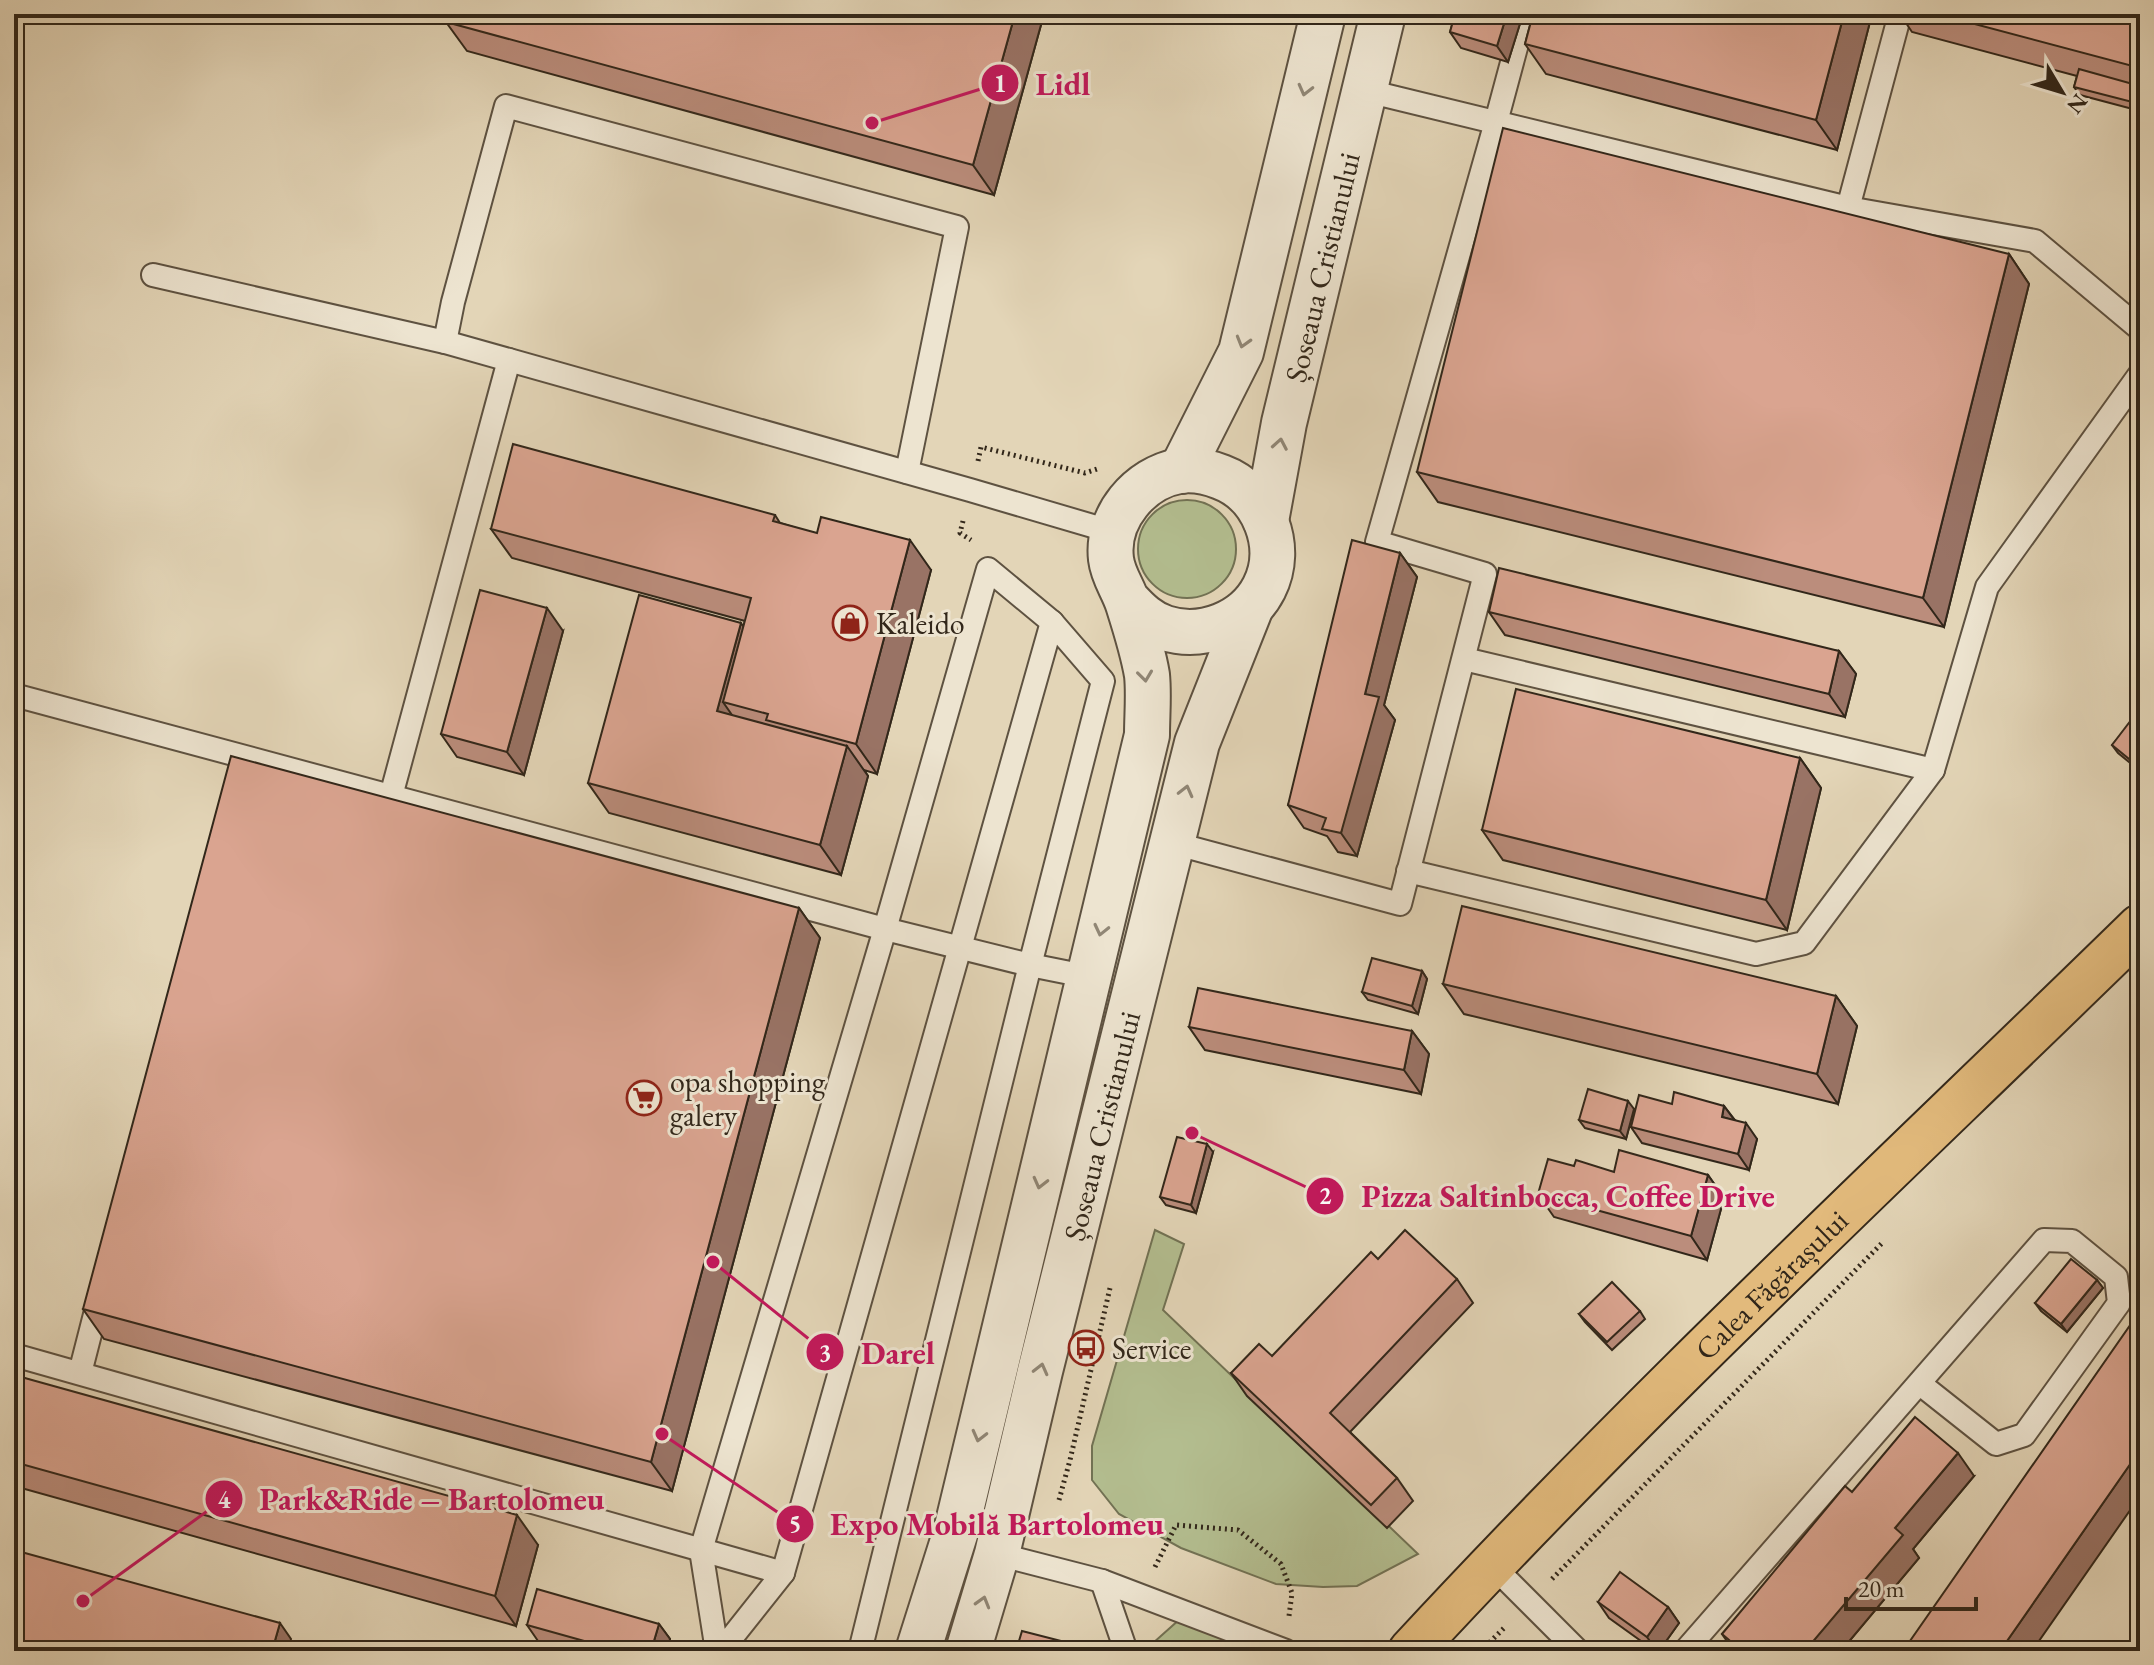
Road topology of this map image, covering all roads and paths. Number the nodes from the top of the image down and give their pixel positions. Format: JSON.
{"nodes":[{"id":1,"x":1323,"y":14,"type":"edge"},
{"id":2,"x":1383,"y":14,"type":"edge"},
{"id":3,"x":1525,"y":14,"type":"edge"},
{"id":4,"x":1900,"y":14,"type":"edge"},
{"id":5,"x":1363,"y":90,"type":"junction"},
{"id":6,"x":1496,"y":122,"type":"junction"},
{"id":7,"x":1848,"y":208,"type":"junction"},
{"id":8,"x":153,"y":275,"type":"dead end"},
{"id":9,"x":2140,"y":329,"type":"edge"},
{"id":10,"x":445,"y":342,"type":"junction"},
{"id":11,"x":509,"y":360,"type":"junction"},
{"id":12,"x":2140,"y":374,"type":"edge"},
{"id":13,"x":1181,"y":471,"type":"junction"},
{"id":14,"x":907,"y":472,"type":"junction"},
{"id":15,"x":1266,"y":521,"type":"junction"},
{"id":16,"x":1113,"y":532,"type":"junction"},
{"id":17,"x":1127,"y":600,"type":"junction"},
{"id":18,"x":1251,"y":607,"type":"junction"},
{"id":19,"x":1052,"y":622,"type":"junction"},
{"id":20,"x":1464,"y":659,"type":"junction"},
{"id":21,"x":14,"y":695,"type":"edge"},
{"id":22,"x":1933,"y":770,"type":"junction"},
{"id":23,"x":391,"y":796,"type":"junction"},
{"id":24,"x":1173,"y":843,"type":"junction"},
{"id":25,"x":1408,"y":871,"type":"junction"},
{"id":26,"x":2140,"y":927,"type":"edge"},
{"id":27,"x":885,"y":929,"type":"junction"},
{"id":28,"x":958,"y":948,"type":"junction"},
{"id":29,"x":1030,"y":965,"type":"junction"},
{"id":30,"x":1090,"y":977,"type":"junction"},
{"id":31,"x":1884,"y":1241,"type":"dead end"},
{"id":32,"x":104,"y":1281,"type":"edge"},
{"id":33,"x":14,"y":1355,"type":"edge"},
{"id":34,"x":80,"y":1373,"type":"junction"},
{"id":35,"x":1919,"y":1383,"type":"junction"},
{"id":36,"x":701,"y":1550,"type":"junction"},
{"id":37,"x":997,"y":1554,"type":"junction"},
{"id":38,"x":1491,"y":1564,"type":"junction"},
{"id":39,"x":783,"y":1573,"type":"junction"},
{"id":40,"x":1102,"y":1581,"type":"junction"},
{"id":41,"x":1140,"y":1596,"type":"junction"},
{"id":42,"x":1528,"y":1603,"type":"junction"},
{"id":43,"x":1285,"y":1650,"type":"edge"},
{"id":44,"x":719,"y":1651,"type":"edge"},
{"id":45,"x":860,"y":1651,"type":"edge"},
{"id":46,"x":918,"y":1651,"type":"edge"},
{"id":47,"x":968,"y":1651,"type":"edge"},
{"id":48,"x":1126,"y":1651,"type":"edge"},
{"id":49,"x":1411,"y":1651,"type":"edge"},
{"id":50,"x":1481,"y":1651,"type":"edge"},
{"id":51,"x":1578,"y":1651,"type":"edge"},
{"id":52,"x":1685,"y":1651,"type":"edge"}],
"edges":[{"from":1,"to":13,"type":"street","name":"Șoseaua Cristianului","one_way":true},
{"from":2,"to":5,"type":"street","name":"Șoseaua Cristianului"},
{"from":3,"to":6,"type":"lane"},
{"from":4,"to":7,"type":"lane"},
{"from":5,"to":6,"type":"lane"},
{"from":15,"to":5,"type":"street","name":"Șoseaua Cristianului","one_way":true},
{"from":6,"to":7,"type":"lane"},
{"from":6,"to":20,"type":"lane"},
{"from":7,"to":9,"type":"lane"},
{"from":8,"to":10,"type":"lane"},
{"from":10,"to":11,"type":"lane"},
{"from":10,"to":14,"type":"lane"},
{"from":11,"to":14,"type":"lane"},
{"from":11,"to":23,"type":"lane"},
{"from":12,"to":22,"type":"lane"},
{"from":13,"to":15,"type":"street","name":"Șoseaua Cristianului"},
{"from":13,"to":16,"type":"street","name":"Șoseaua Cristianului"},
{"from":14,"to":16,"type":"lane"},
{"from":15,"to":18,"type":"street","name":"Șoseaua Cristianului"},
{"from":16,"to":17,"type":"street","name":"Șoseaua Cristianului"},
{"from":17,"to":18,"type":"street","name":"Șoseaua Cristianului"},
{"from":17,"to":30,"type":"street","name":"Șoseaua Cristianului","one_way":true},
{"from":24,"to":18,"type":"street","name":"Șoseaua Cristianului","one_way":true},
{"from":19,"to":27,"type":"lane"},
{"from":19,"to":28,"type":"lane"},
{"from":19,"to":29,"type":"lane"},
{"from":20,"to":22,"type":"lane"},
{"from":20,"to":25,"type":"lane"},
{"from":21,"to":23,"type":"lane"},
{"from":22,"to":25,"type":"lane"},
{"from":23,"to":27,"type":"lane"},
{"from":24,"to":25,"type":"lane"},
{"from":37,"to":24,"type":"street","name":"Șoseaua Cristianului","one_way":true},
{"from":26,"to":38,"type":"main road","name":"Calea Făgărașului"},
{"from":27,"to":28,"type":"lane"},
{"from":27,"to":36,"type":"lane"},
{"from":28,"to":29,"type":"lane"},
{"from":28,"to":39,"type":"lane"},
{"from":29,"to":30,"type":"lane"},
{"from":29,"to":45,"type":"lane"},
{"from":30,"to":46,"type":"street","name":"Șoseaua Cristianului","one_way":true},
{"from":31,"to":42,"type":"path"},
{"from":32,"to":34,"type":"lane"},
{"from":33,"to":34,"type":"lane"},
{"from":34,"to":36,"type":"lane"},
{"from":35,"to":35,"type":"lane"},
{"from":35,"to":52,"type":"lane"},
{"from":36,"to":39,"type":"lane"},
{"from":36,"to":44,"type":"lane"},
{"from":37,"to":40,"type":"lane"},
{"from":47,"to":37,"type":"street","name":"Șoseaua Cristianului","one_way":true},
{"from":38,"to":42,"type":"lane"},
{"from":38,"to":49,"type":"main road","name":"Calea Făgărașului"},
{"from":39,"to":44,"type":"lane"},
{"from":40,"to":41,"type":"lane"},
{"from":40,"to":48,"type":"lane"},
{"from":41,"to":43,"type":"lane"},
{"from":41,"to":43,"type":"path"},
{"from":42,"to":50,"type":"path"},
{"from":42,"to":51,"type":"lane"}]}
